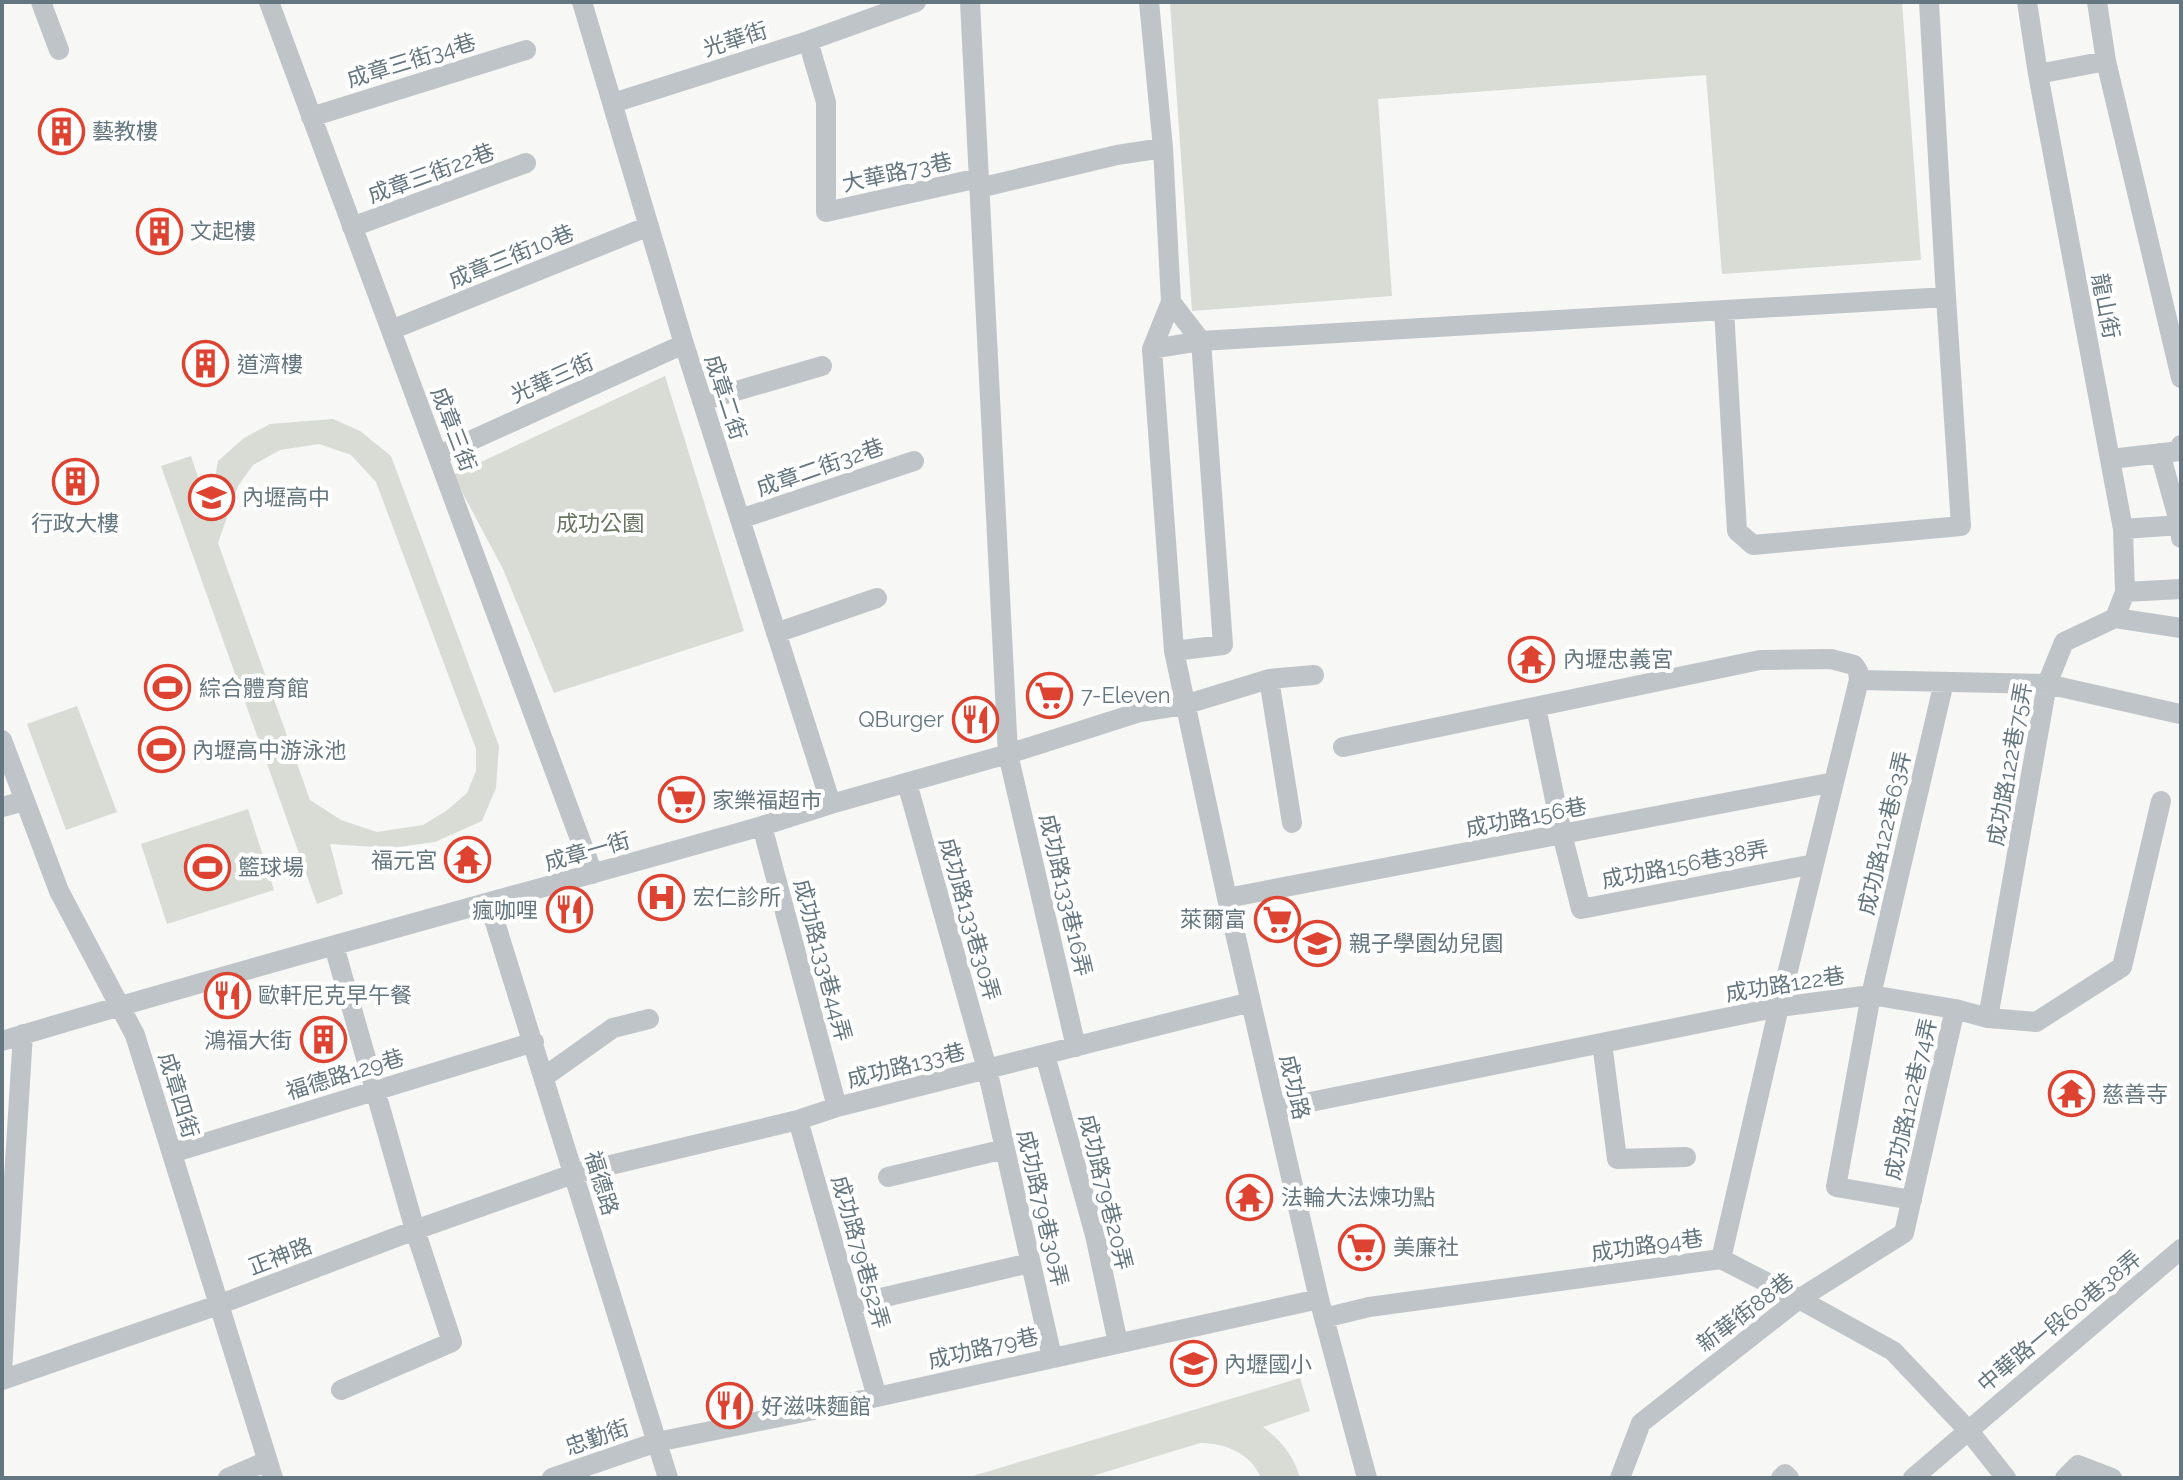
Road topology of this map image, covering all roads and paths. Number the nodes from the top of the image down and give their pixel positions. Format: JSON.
{"nodes":[{"id":1,"x":41,"y":2,"type":"edge"},
{"id":2,"x":582,"y":2,"type":"edge"},
{"id":3,"x":916,"y":2,"type":"edge"},
{"id":4,"x":970,"y":2,"type":"edge"},
{"id":5,"x":1149,"y":2,"type":"edge"},
{"id":6,"x":1929,"y":2,"type":"edge"},
{"id":7,"x":2027,"y":2,"type":"edge"},
{"id":8,"x":2097,"y":2,"type":"edge"},
{"id":9,"x":271,"y":3,"type":"edge"},
{"id":10,"x":808,"y":41,"type":"junction"},
{"id":11,"x":59,"y":50,"type":"dead end"},
{"id":12,"x":526,"y":50,"type":"dead end"},
{"id":13,"x":2106,"y":61,"type":"junction"},
{"id":14,"x":2038,"y":74,"type":"junction"},
{"id":15,"x":613,"y":103,"type":"junction"},
{"id":16,"x":311,"y":117,"type":"junction"},
{"id":17,"x":1163,"y":148,"type":"junction"},
{"id":18,"x":526,"y":163,"type":"dead end"},
{"id":19,"x":979,"y":183,"type":"junction"},
{"id":20,"x":649,"y":226,"type":"junction"},
{"id":21,"x":352,"y":227,"type":"junction"},
{"id":22,"x":1946,"y":297,"type":"junction"},
{"id":23,"x":1171,"y":302,"type":"junction"},
{"id":24,"x":1724,"y":310,"type":"junction"},
{"id":25,"x":391,"y":330,"type":"junction"},
{"id":26,"x":1201,"y":341,"type":"junction"},
{"id":27,"x":684,"y":344,"type":"junction"},
{"id":28,"x":1152,"y":349,"type":"junction"},
{"id":29,"x":822,"y":366,"type":"dead end"},
{"id":30,"x":2181,"y":378,"type":"edge"},
{"id":31,"x":702,"y":401,"type":"junction"},
{"id":32,"x":2181,"y":445,"type":"edge"},
{"id":33,"x":2160,"y":453,"type":"junction"},
{"id":34,"x":439,"y":455,"type":"junction"},
{"id":35,"x":2111,"y":459,"type":"junction"},
{"id":36,"x":914,"y":461,"type":"dead end"},
{"id":37,"x":740,"y":519,"type":"junction"},
{"id":38,"x":2181,"y":525,"type":"edge"},
{"id":39,"x":2123,"y":529,"type":"junction"},
{"id":40,"x":2181,"y":538,"type":"edge"},
{"id":41,"x":2181,"y":589,"type":"edge"},
{"id":42,"x":2125,"y":592,"type":"junction"},
{"id":43,"x":877,"y":598,"type":"dead end"},
{"id":44,"x":2115,"y":618,"type":"junction"},
{"id":45,"x":2181,"y":628,"type":"edge"},
{"id":46,"x":776,"y":633,"type":"junction"},
{"id":47,"x":1174,"y":651,"type":"junction"},
{"id":48,"x":1314,"y":675,"type":"dead end"},
{"id":49,"x":1269,"y":679,"type":"junction"},
{"id":50,"x":1859,"y":680,"type":"junction"},
{"id":51,"x":1944,"y":682,"type":"junction"},
{"id":52,"x":2047,"y":684,"type":"junction"},
{"id":53,"x":1184,"y":705,"type":"junction"},
{"id":54,"x":1536,"y":707,"type":"junction"},
{"id":55,"x":2180,"y":714,"type":"edge"},
{"id":56,"x":2,"y":740,"type":"edge"},
{"id":57,"x":1343,"y":747,"type":"dead end"},
{"id":58,"x":1008,"y":754,"type":"junction"},
{"id":59,"x":1834,"y":782,"type":"junction"},
{"id":60,"x":907,"y":783,"type":"junction"},
{"id":61,"x":24,"y":801,"type":"junction"},
{"id":62,"x":2161,"y":801,"type":"dead end"},
{"id":63,"x":831,"y":804,"type":"junction"},
{"id":64,"x":2,"y":807,"type":"edge"},
{"id":65,"x":1292,"y":823,"type":"dead end"},
{"id":66,"x":762,"y":826,"type":"junction"},
{"id":67,"x":1562,"y":834,"type":"junction"},
{"id":68,"x":1814,"y":864,"type":"junction"},
{"id":69,"x":593,"y":874,"type":"junction"},
{"id":70,"x":1227,"y":898,"type":"junction"},
{"id":71,"x":489,"y":903,"type":"junction"},
{"id":72,"x":334,"y":946,"type":"junction"},
{"id":73,"x":1871,"y":995,"type":"junction"},
{"id":74,"x":1251,"y":1002,"type":"junction"},
{"id":75,"x":118,"y":1005,"type":"junction"},
{"id":76,"x":1779,"y":1007,"type":"junction"},
{"id":77,"x":1955,"y":1009,"type":"junction"},
{"id":78,"x":1988,"y":1018,"type":"junction"},
{"id":79,"x":649,"y":1019,"type":"dead end"},
{"id":80,"x":23,"y":1034,"type":"junction"},
{"id":81,"x":2,"y":1041,"type":"edge"},
{"id":82,"x":534,"y":1042,"type":"junction"},
{"id":83,"x":1602,"y":1043,"type":"junction"},
{"id":84,"x":1076,"y":1047,"type":"junction"},
{"id":85,"x":1045,"y":1055,"type":"junction"},
{"id":86,"x":987,"y":1069,"type":"junction"},
{"id":87,"x":544,"y":1077,"type":"junction"},
{"id":88,"x":374,"y":1090,"type":"junction"},
{"id":89,"x":837,"y":1107,"type":"junction"},
{"id":90,"x":1276,"y":1109,"type":"junction"},
{"id":91,"x":798,"y":1120,"type":"junction"},
{"id":92,"x":1005,"y":1149,"type":"junction"},
{"id":93,"x":172,"y":1153,"type":"junction"},
{"id":94,"x":1686,"y":1157,"type":"dead end"},
{"id":95,"x":573,"y":1174,"type":"junction"},
{"id":96,"x":888,"y":1177,"type":"dead end"},
{"id":97,"x":1912,"y":1200,"type":"junction"},
{"id":98,"x":415,"y":1230,"type":"junction"},
{"id":99,"x":2181,"y":1249,"type":"edge"},
{"id":100,"x":1721,"y":1259,"type":"junction"},
{"id":101,"x":1030,"y":1263,"type":"junction"},
{"id":102,"x":1799,"y":1299,"type":"junction"},
{"id":103,"x":218,"y":1305,"type":"junction"},
{"id":104,"x":851,"y":1305,"type":"junction"},
{"id":105,"x":1321,"y":1309,"type":"junction"},
{"id":106,"x":1118,"y":1343,"type":"junction"},
{"id":107,"x":1052,"y":1357,"type":"junction"},
{"id":108,"x":2,"y":1371,"type":"edge"},
{"id":109,"x":2,"y":1380,"type":"edge"},
{"id":110,"x":341,"y":1390,"type":"dead end"},
{"id":111,"x":877,"y":1397,"type":"junction"},
{"id":112,"x":1968,"y":1430,"type":"junction"},
{"id":113,"x":657,"y":1442,"type":"junction"},
{"id":114,"x":270,"y":1470,"type":"edge"},
{"id":115,"x":228,"y":1478,"type":"edge"},
{"id":116,"x":552,"y":1478,"type":"edge"},
{"id":117,"x":668,"y":1478,"type":"edge"},
{"id":118,"x":1367,"y":1478,"type":"edge"},
{"id":119,"x":1620,"y":1478,"type":"edge"},
{"id":120,"x":1781,"y":1478,"type":"edge"},
{"id":121,"x":1789,"y":1478,"type":"edge"},
{"id":122,"x":1913,"y":1478,"type":"edge"},
{"id":123,"x":2006,"y":1478,"type":"edge"},
{"id":124,"x":2065,"y":1478,"type":"edge"},
{"id":125,"x":2112,"y":1478,"type":"edge"}],
"edges":[{"from":1,"to":11,"type":"street"},
{"from":2,"to":15,"type":"street","name":"成章二街"},
{"from":3,"to":10,"type":"street","name":"光華街"},
{"from":4,"to":19,"type":"street","name":"成功路133巷16弄"},
{"from":5,"to":17,"type":"street"},
{"from":6,"to":22,"type":"street"},
{"from":7,"to":14,"type":"street","name":"龍山街"},
{"from":8,"to":13,"type":"street"},
{"from":9,"to":16,"type":"street","name":"成章三街"},
{"from":10,"to":15,"type":"street","name":"光華街"},
{"from":10,"to":19,"type":"street","name":"大華路73巷"},
{"from":12,"to":16,"type":"street","name":"成章三街34巷"},
{"from":13,"to":14,"type":"street"},
{"from":13,"to":30,"type":"street"},
{"from":14,"to":35,"type":"street","name":"龍山街"},
{"from":15,"to":20,"type":"street","name":"成章二街"},
{"from":16,"to":21,"type":"street","name":"成章三街"},
{"from":17,"to":19,"type":"street","name":"大華路73巷"},
{"from":17,"to":23,"type":"street"},
{"from":18,"to":21,"type":"street","name":"成章三街22巷"},
{"from":19,"to":58,"type":"street","name":"成功路133巷16弄"},
{"from":20,"to":25,"type":"street","name":"成章三街10巷"},
{"from":20,"to":27,"type":"street","name":"成章二街"},
{"from":21,"to":25,"type":"street","name":"成章三街"},
{"from":22,"to":24,"type":"street"},
{"from":22,"to":24,"type":"street"},
{"from":23,"to":26,"type":"street"},
{"from":23,"to":28,"type":"street"},
{"from":24,"to":26,"type":"street"},
{"from":25,"to":34,"type":"street","name":"成章三街"},
{"from":26,"to":28,"type":"street"},
{"from":26,"to":47,"type":"street"},
{"from":27,"to":31,"type":"street","name":"成章二街"},
{"from":27,"to":34,"type":"street","name":"光華三街"},
{"from":28,"to":47,"type":"street","name":"成功路"},
{"from":29,"to":31,"type":"street"},
{"from":31,"to":37,"type":"street","name":"成章二街"},
{"from":32,"to":33,"type":"street"},
{"from":33,"to":35,"type":"street"},
{"from":33,"to":38,"type":"street"},
{"from":34,"to":69,"type":"street","name":"成章三街"},
{"from":35,"to":39,"type":"street","name":"龍山街"},
{"from":36,"to":37,"type":"street","name":"成章二街32巷"},
{"from":37,"to":46,"type":"street","name":"成章二街"},
{"from":38,"to":39,"type":"street"},
{"from":38,"to":40,"type":"street"},
{"from":39,"to":42,"type":"street","name":"龍山街"},
{"from":41,"to":42,"type":"street"},
{"from":42,"to":44,"type":"street","name":"龍山街"},
{"from":43,"to":46,"type":"street"},
{"from":44,"to":45,"type":"street"},
{"from":44,"to":52,"type":"street","name":"成功路122巷75弄"},
{"from":46,"to":63,"type":"street","name":"成章二街"},
{"from":47,"to":53,"type":"street","name":"成功路"},
{"from":48,"to":49,"type":"street","name":"成章一街"},
{"from":49,"to":53,"type":"street","name":"成章一街"},
{"from":49,"to":65,"type":"street"},
{"from":50,"to":51,"type":"street"},
{"from":50,"to":54,"type":"street"},
{"from":50,"to":59,"type":"street","name":"成功路94巷"},
{"from":51,"to":52,"type":"street"},
{"from":51,"to":73,"type":"street","name":"成功路122巷63弄"},
{"from":52,"to":55,"type":"street"},
{"from":52,"to":78,"type":"street","name":"成功路122巷75弄"},
{"from":53,"to":58,"type":"street","name":"成章一街"},
{"from":53,"to":70,"type":"street","name":"成功路"},
{"from":54,"to":57,"type":"street"},
{"from":54,"to":67,"type":"street","name":"成功路156巷38弄"},
{"from":56,"to":61,"type":"street","name":"成章四街"},
{"from":58,"to":60,"type":"street","name":"成章一街"},
{"from":58,"to":84,"type":"street","name":"成功路133巷16弄"},
{"from":59,"to":67,"type":"street","name":"成功路156巷"},
{"from":59,"to":68,"type":"street","name":"成功路94巷"},
{"from":60,"to":63,"type":"street","name":"成章一街"},
{"from":60,"to":86,"type":"street","name":"成功路133巷30弄"},
{"from":61,"to":64,"type":"street"},
{"from":61,"to":75,"type":"street","name":"成章四街"},
{"from":62,"to":78,"type":"street","name":"成功路122巷"},
{"from":63,"to":66,"type":"street","name":"成章一街"},
{"from":66,"to":69,"type":"street","name":"成章一街"},
{"from":66,"to":89,"type":"street","name":"成功路133巷44弄"},
{"from":67,"to":68,"type":"street","name":"成功路156巷38弄"},
{"from":67,"to":70,"type":"street","name":"成功路156巷"},
{"from":68,"to":76,"type":"street","name":"成功路94巷"},
{"from":69,"to":71,"type":"street","name":"成章一街"},
{"from":70,"to":74,"type":"street","name":"成功路"},
{"from":71,"to":72,"type":"street","name":"成章一街"},
{"from":71,"to":82,"type":"street","name":"福德路"},
{"from":72,"to":75,"type":"street","name":"成章一街"},
{"from":72,"to":88,"type":"street"},
{"from":73,"to":76,"type":"street","name":"成功路122巷"},
{"from":73,"to":77,"type":"street","name":"成功路122巷"},
{"from":73,"to":97,"type":"street","name":"成功路122巷63弄"},
{"from":74,"to":84,"type":"street","name":"成功路133巷"},
{"from":74,"to":90,"type":"street","name":"成功路"},
{"from":75,"to":80,"type":"street","name":"成章一街"},
{"from":75,"to":93,"type":"street","name":"成章四街"},
{"from":76,"to":83,"type":"street","name":"成功路122巷"},
{"from":76,"to":100,"type":"street","name":"成功路94巷"},
{"from":77,"to":78,"type":"street","name":"成功路122巷"},
{"from":77,"to":97,"type":"street","name":"成功路122巷74弄"},
{"from":79,"to":87,"type":"street"},
{"from":80,"to":81,"type":"street","name":"成章一街"},
{"from":80,"to":108,"type":"street"},
{"from":82,"to":87,"type":"street","name":"福德路"},
{"from":82,"to":88,"type":"street","name":"福德路129巷"},
{"from":83,"to":90,"type":"street","name":"成功路122巷"},
{"from":83,"to":94,"type":"street"},
{"from":84,"to":85,"type":"street","name":"成功路133巷"},
{"from":85,"to":86,"type":"street","name":"成功路133巷"},
{"from":85,"to":106,"type":"street","name":"成功路79巷20弄"},
{"from":86,"to":89,"type":"street","name":"成功路133巷"},
{"from":86,"to":92,"type":"street","name":"成功路79巷30弄"},
{"from":87,"to":95,"type":"street","name":"福德路"},
{"from":88,"to":93,"type":"street","name":"福德路129巷"},
{"from":88,"to":98,"type":"street"},
{"from":89,"to":91,"type":"street","name":"成功路133巷"},
{"from":90,"to":105,"type":"street","name":"成功路"},
{"from":91,"to":95,"type":"street","name":"成功路133巷"},
{"from":91,"to":104,"type":"street","name":"成功路79巷52弄"},
{"from":92,"to":96,"type":"street"},
{"from":92,"to":101,"type":"street","name":"成功路79巷30弄"},
{"from":93,"to":103,"type":"street","name":"成章四街"},
{"from":95,"to":98,"type":"street","name":"正神路"},
{"from":95,"to":113,"type":"street","name":"福德路"},
{"from":97,"to":102,"type":"street","name":"新華街88巷"},
{"from":98,"to":103,"type":"street","name":"正神路"},
{"from":98,"to":110,"type":"street"},
{"from":99,"to":112,"type":"street","name":"中華路一段60巷38弄"},
{"from":100,"to":102,"type":"street"},
{"from":100,"to":105,"type":"street","name":"成功路94巷"},
{"from":101,"to":104,"type":"street"},
{"from":101,"to":107,"type":"street","name":"成功路79巷30弄"},
{"from":102,"to":112,"type":"street"},
{"from":102,"to":119,"type":"street","name":"新華街88巷"},
{"from":103,"to":109,"type":"street","name":"正神路"},
{"from":103,"to":114,"type":"street","name":"成章四街"},
{"from":104,"to":111,"type":"street","name":"成功路79巷52弄"},
{"from":105,"to":106,"type":"street","name":"成功路79巷"},
{"from":105,"to":118,"type":"street","name":"成功路"},
{"from":106,"to":107,"type":"street","name":"成功路79巷"},
{"from":107,"to":111,"type":"street","name":"成功路79巷"},
{"from":111,"to":113,"type":"street","name":"成功路79巷"},
{"from":112,"to":122,"type":"street","name":"中華路一段60巷38弄"},
{"from":112,"to":123,"type":"street"},
{"from":113,"to":116,"type":"street","name":"忠勤街"},
{"from":113,"to":117,"type":"street","name":"福德路"},
{"from":114,"to":115,"type":"street"},
{"from":120,"to":121,"type":"street"},
{"from":124,"to":125,"type":"street"}]}
